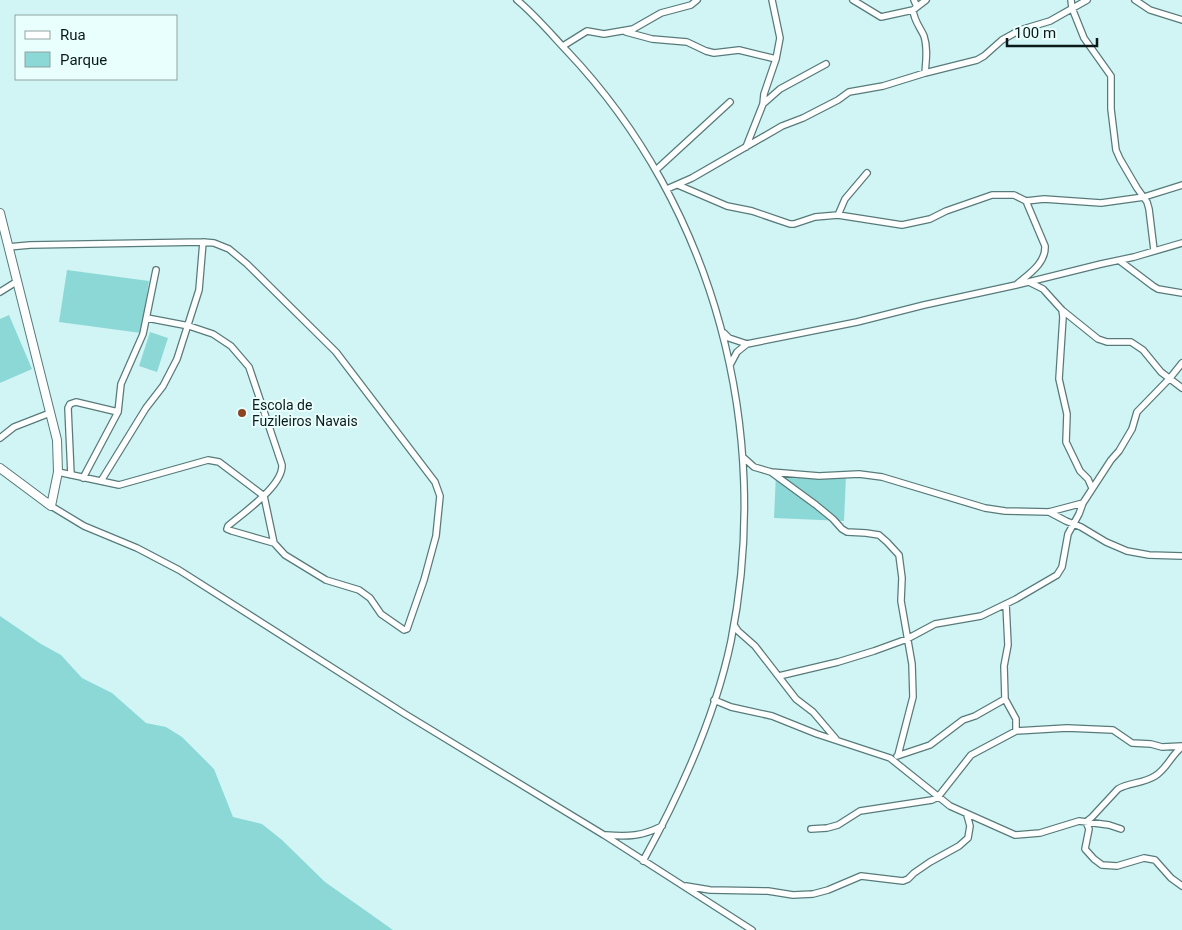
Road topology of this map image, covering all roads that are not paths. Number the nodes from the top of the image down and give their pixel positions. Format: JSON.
{"nodes":[{"id":1,"x":517,"y":0,"type":"edge"},
{"id":2,"x":696,"y":0,"type":"edge"},
{"id":3,"x":772,"y":0,"type":"edge"},
{"id":4,"x":853,"y":0,"type":"edge"},
{"id":5,"x":914,"y":0,"type":"edge"},
{"id":6,"x":926,"y":0,"type":"edge"},
{"id":7,"x":1071,"y":0,"type":"edge"},
{"id":8,"x":1087,"y":0,"type":"edge"},
{"id":9,"x":1135,"y":0,"type":"edge"},
{"id":10,"x":1072,"y":8,"type":"junction"},
{"id":11,"x":915,"y":9,"type":"junction"},
{"id":12,"x":1182,"y":20,"type":"edge"},
{"id":13,"x":626,"y":32,"type":"junction"},
{"id":14,"x":562,"y":46,"type":"junction"},
{"id":15,"x":776,"y":59,"type":"junction"},
{"id":16,"x":826,"y":64,"type":"dead end"},
{"id":17,"x":925,"y":73,"type":"junction"},
{"id":18,"x":730,"y":102,"type":"dead end"},
{"id":19,"x":763,"y":104,"type":"junction"},
{"id":20,"x":746,"y":147,"type":"junction"},
{"id":21,"x":656,"y":170,"type":"junction"},
{"id":22,"x":868,"y":173,"type":"dead end"},
{"id":23,"x":678,"y":185,"type":"junction"},
{"id":24,"x":1182,"y":185,"type":"edge"},
{"id":25,"x":667,"y":189,"type":"junction"},
{"id":26,"x":1144,"y":197,"type":"junction"},
{"id":27,"x":1026,"y":201,"type":"junction"},
{"id":28,"x":0,"y":213,"type":"edge"},
{"id":29,"x":838,"y":215,"type":"junction"},
{"id":30,"x":203,"y":242,"type":"junction"},
{"id":31,"x":1182,"y":243,"type":"edge"},
{"id":32,"x":8,"y":248,"type":"junction"},
{"id":33,"x":1154,"y":250,"type":"junction"},
{"id":34,"x":1120,"y":260,"type":"junction"},
{"id":35,"x":156,"y":270,"type":"dead end"},
{"id":36,"x":16,"y":282,"type":"junction"},
{"id":37,"x":1029,"y":282,"type":"junction"},
{"id":38,"x":1016,"y":285,"type":"junction"},
{"id":39,"x":0,"y":292,"type":"edge"},
{"id":40,"x":1182,"y":292,"type":"edge"},
{"id":41,"x":1062,"y":310,"type":"junction"},
{"id":42,"x":147,"y":318,"type":"junction"},
{"id":43,"x":189,"y":326,"type":"junction"},
{"id":44,"x":723,"y":331,"type":"junction"},
{"id":45,"x":747,"y":344,"type":"junction"},
{"id":46,"x":1182,"y":363,"type":"edge"},
{"id":47,"x":730,"y":365,"type":"junction"},
{"id":48,"x":1170,"y":378,"type":"junction"},
{"id":49,"x":1182,"y":388,"type":"edge"},
{"id":50,"x":118,"y":412,"type":"junction"},
{"id":51,"x":50,"y":413,"type":"junction"},
{"id":52,"x":0,"y":438,"type":"edge"},
{"id":53,"x":744,"y":458,"type":"junction"},
{"id":54,"x":0,"y":468,"type":"edge"},
{"id":55,"x":759,"y":469,"type":"junction"},
{"id":56,"x":58,"y":472,"type":"junction"},
{"id":57,"x":771,"y":472,"type":"junction"},
{"id":58,"x":71,"y":475,"type":"junction"},
{"id":59,"x":83,"y":478,"type":"junction"},
{"id":60,"x":744,"y":478,"type":"junction"},
{"id":61,"x":101,"y":481,"type":"junction"},
{"id":62,"x":1092,"y":488,"type":"junction"},
{"id":63,"x":264,"y":496,"type":"junction"},
{"id":64,"x":1083,"y":504,"type":"junction"},
{"id":65,"x":51,"y":506,"type":"junction"},
{"id":66,"x":1049,"y":512,"type":"junction"},
{"id":67,"x":1074,"y":524,"type":"junction"},
{"id":68,"x":274,"y":543,"type":"junction"},
{"id":69,"x":1182,"y":556,"type":"edge"},
{"id":70,"x":1006,"y":604,"type":"junction"},
{"id":71,"x":734,"y":625,"type":"junction"},
{"id":72,"x":907,"y":639,"type":"junction"},
{"id":73,"x":779,"y":676,"type":"junction"},
{"id":74,"x":1005,"y":699,"type":"junction"},
{"id":75,"x":714,"y":700,"type":"junction"},
{"id":76,"x":1016,"y":731,"type":"junction"},
{"id":77,"x":838,"y":740,"type":"junction"},
{"id":78,"x":1182,"y":746,"type":"edge"},
{"id":79,"x":898,"y":755,"type":"junction"},
{"id":80,"x":890,"y":758,"type":"junction"},
{"id":81,"x":938,"y":797,"type":"junction"},
{"id":82,"x":968,"y":815,"type":"junction"},
{"id":83,"x":1086,"y":822,"type":"junction"},
{"id":84,"x":663,"y":826,"type":"junction"},
{"id":85,"x":811,"y":829,"type":"dead end"},
{"id":86,"x":1121,"y":829,"type":"dead end"},
{"id":87,"x":604,"y":835,"type":"junction"},
{"id":88,"x":643,"y":861,"type":"junction"},
{"id":89,"x":681,"y":885,"type":"junction"},
{"id":90,"x":1182,"y":886,"type":"edge"},
{"id":91,"x":752,"y":930,"type":"edge"}],
"edges":[{"from":1,"to":14,"type":"street"},
{"from":2,"to":13,"type":"street"},
{"from":3,"to":15,"type":"street"},
{"from":4,"to":11,"type":"street"},
{"from":5,"to":11,"type":"street"},
{"from":6,"to":11,"type":"street"},
{"from":7,"to":10,"type":"street"},
{"from":8,"to":10,"type":"street"},
{"from":9,"to":12,"type":"street"},
{"from":10,"to":17,"type":"street"},
{"from":10,"to":26,"type":"street"},
{"from":11,"to":17,"type":"street"},
{"from":13,"to":14,"type":"street"},
{"from":13,"to":15,"type":"street"},
{"from":14,"to":21,"type":"street"},
{"from":15,"to":19,"type":"street"},
{"from":16,"to":19,"type":"street"},
{"from":17,"to":20,"type":"street"},
{"from":18,"to":21,"type":"street"},
{"from":19,"to":20,"type":"street"},
{"from":20,"to":23,"type":"street"},
{"from":21,"to":25,"type":"street"},
{"from":22,"to":29,"type":"street"},
{"from":23,"to":25,"type":"street"},
{"from":23,"to":29,"type":"street"},
{"from":24,"to":26,"type":"street"},
{"from":25,"to":44,"type":"street"},
{"from":26,"to":27,"type":"street"},
{"from":26,"to":33,"type":"street"},
{"from":27,"to":29,"type":"street"},
{"from":27,"to":38,"type":"street"},
{"from":28,"to":32,"type":"street"},
{"from":30,"to":32,"type":"street"},
{"from":30,"to":43,"type":"street"},
{"from":30,"to":68,"type":"street"},
{"from":31,"to":33,"type":"street"},
{"from":32,"to":36,"type":"street"},
{"from":33,"to":34,"type":"street"},
{"from":34,"to":37,"type":"street"},
{"from":34,"to":40,"type":"street"},
{"from":35,"to":42,"type":"street"},
{"from":36,"to":39,"type":"street"},
{"from":36,"to":51,"type":"street"},
{"from":37,"to":38,"type":"street"},
{"from":37,"to":41,"type":"street"},
{"from":38,"to":45,"type":"street"},
{"from":41,"to":48,"type":"street"},
{"from":41,"to":62,"type":"street"},
{"from":42,"to":43,"type":"street"},
{"from":42,"to":50,"type":"street"},
{"from":43,"to":61,"type":"street"},
{"from":43,"to":63,"type":"street"},
{"from":44,"to":45,"type":"street"},
{"from":44,"to":47,"type":"street"},
{"from":45,"to":47,"type":"street"},
{"from":46,"to":48,"type":"street"},
{"from":47,"to":53,"type":"street"},
{"from":48,"to":49,"type":"street"},
{"from":48,"to":62,"type":"street"},
{"from":50,"to":58,"type":"street"},
{"from":50,"to":59,"type":"street"},
{"from":51,"to":52,"type":"street"},
{"from":51,"to":56,"type":"street"},
{"from":53,"to":55,"type":"street"},
{"from":53,"to":60,"type":"street"},
{"from":54,"to":65,"type":"street"},
{"from":55,"to":57,"type":"street"},
{"from":55,"to":60,"type":"street"},
{"from":56,"to":58,"type":"street"},
{"from":56,"to":65,"type":"street"},
{"from":57,"to":66,"type":"street"},
{"from":57,"to":72,"type":"street"},
{"from":58,"to":59,"type":"street"},
{"from":59,"to":61,"type":"street"},
{"from":60,"to":71,"type":"street"},
{"from":61,"to":63,"type":"street"},
{"from":62,"to":64,"type":"street"},
{"from":63,"to":68,"type":"street"},
{"from":63,"to":68,"type":"street"},
{"from":64,"to":66,"type":"street"},
{"from":64,"to":67,"type":"street"},
{"from":65,"to":87,"type":"street"},
{"from":66,"to":67,"type":"street"},
{"from":67,"to":69,"type":"street"},
{"from":67,"to":70,"type":"street"},
{"from":70,"to":72,"type":"street"},
{"from":70,"to":74,"type":"street"},
{"from":71,"to":73,"type":"street"},
{"from":71,"to":75,"type":"street"},
{"from":72,"to":73,"type":"street"},
{"from":72,"to":79,"type":"street"},
{"from":73,"to":77,"type":"street"},
{"from":74,"to":76,"type":"street"},
{"from":74,"to":79,"type":"street"},
{"from":75,"to":77,"type":"street"},
{"from":75,"to":84,"type":"street"},
{"from":76,"to":78,"type":"street"},
{"from":76,"to":81,"type":"street"},
{"from":77,"to":80,"type":"street"},
{"from":78,"to":83,"type":"street"},
{"from":79,"to":80,"type":"street"},
{"from":80,"to":81,"type":"street"},
{"from":81,"to":82,"type":"street"},
{"from":81,"to":85,"type":"street"},
{"from":82,"to":83,"type":"street"},
{"from":82,"to":89,"type":"street"},
{"from":83,"to":86,"type":"street"},
{"from":83,"to":90,"type":"street"},
{"from":84,"to":87,"type":"street"},
{"from":84,"to":88,"type":"street"},
{"from":87,"to":88,"type":"street"},
{"from":88,"to":89,"type":"street"},
{"from":89,"to":91,"type":"street"}]}
